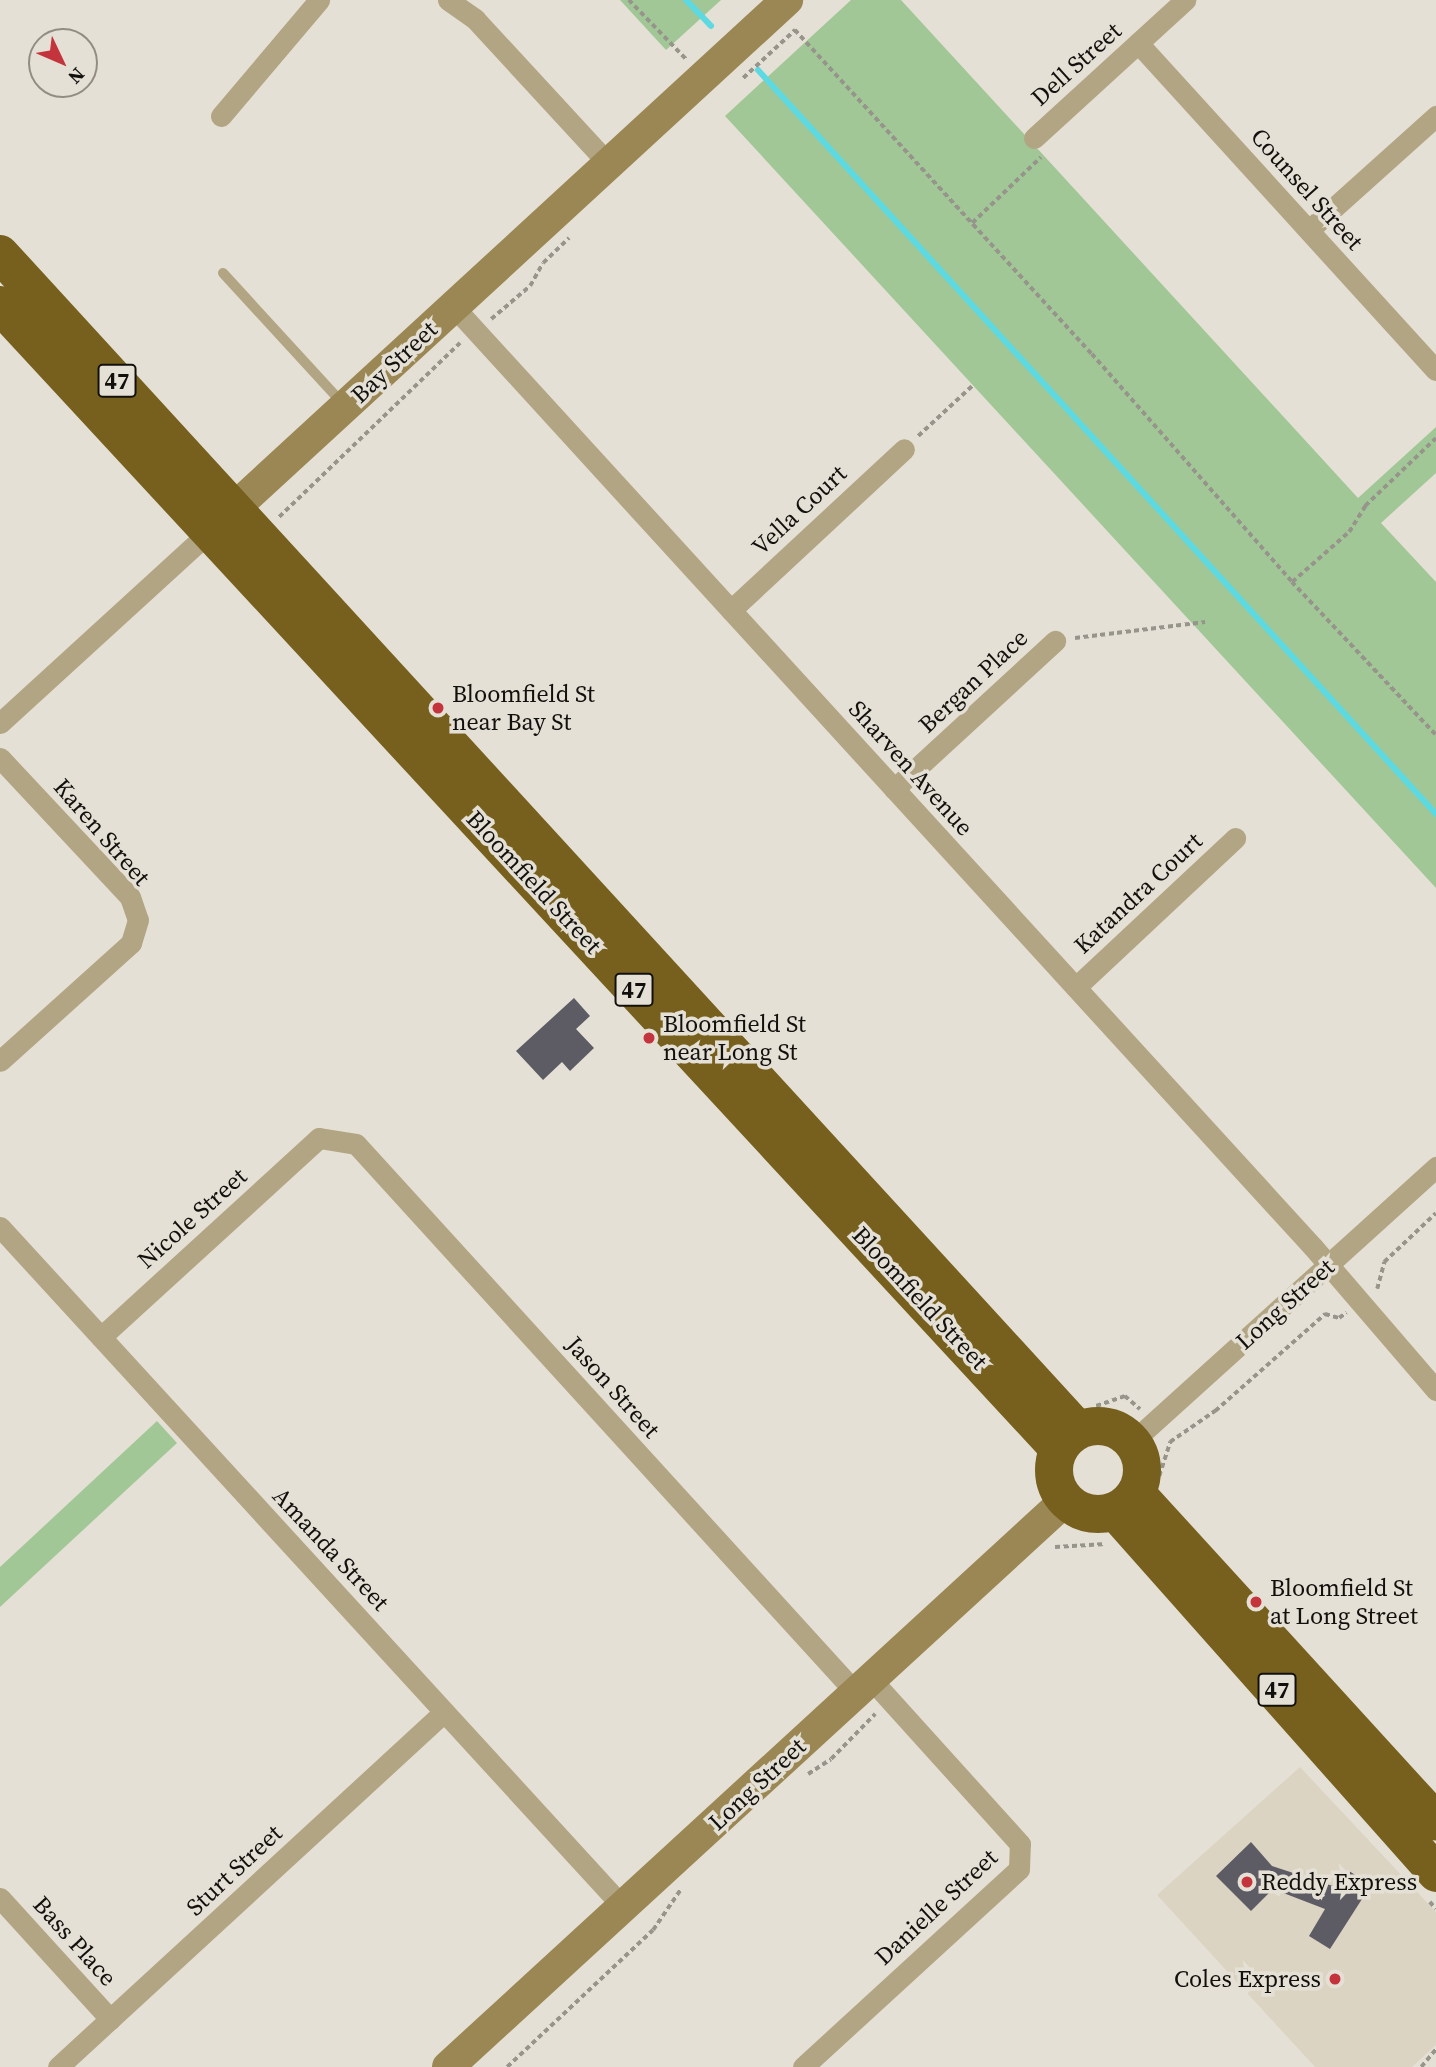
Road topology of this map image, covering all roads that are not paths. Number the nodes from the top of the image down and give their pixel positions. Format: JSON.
{"nodes":[{"id":1,"x":319,"y":0,"type":"edge"},
{"id":2,"x":447,"y":0,"type":"edge"},
{"id":3,"x":1185,"y":0,"type":"edge"},
{"id":4,"x":786,"y":13,"type":"edge"},
{"id":5,"x":1138,"y":43,"type":"junction"},
{"id":6,"x":221,"y":116,"type":"dead end"},
{"id":7,"x":1436,"y":116,"type":"edge"},
{"id":8,"x":1034,"y":138,"type":"road end"},
{"id":9,"x":609,"y":164,"type":"junction"},
{"id":10,"x":1309,"y":230,"type":"junction"},
{"id":11,"x":0,"y":254,"type":"edge"},
{"id":12,"x":223,"y":273,"type":"dead end"},
{"id":13,"x":0,"y":304,"type":"edge"},
{"id":14,"x":464,"y":318,"type":"junction"},
{"id":15,"x":1436,"y":370,"type":"edge"},
{"id":16,"x":345,"y":406,"type":"junction"},
{"id":17,"x":904,"y":449,"type":"road end"},
{"id":18,"x":222,"y":520,"type":"junction"},
{"id":19,"x":731,"y":610,"type":"junction"},
{"id":20,"x":1055,"y":641,"type":"road end"},
{"id":21,"x":0,"y":723,"type":"edge"},
{"id":22,"x":0,"y":758,"type":"edge"},
{"id":23,"x":894,"y":789,"type":"junction"},
{"id":24,"x":1235,"y":838,"type":"dead end"},
{"id":25,"x":1076,"y":987,"type":"junction"},
{"id":26,"x":0,"y":1061,"type":"edge"},
{"id":27,"x":319,"y":1138,"type":"joint"},
{"id":28,"x":1436,"y":1167,"type":"edge"},
{"id":29,"x":0,"y":1227,"type":"edge"},
{"id":30,"x":1327,"y":1267,"type":"junction"},
{"id":31,"x":101,"y":1337,"type":"junction"},
{"id":32,"x":1436,"y":1390,"type":"edge"},
{"id":33,"x":1069,"y":1440,"type":"junction"},
{"id":34,"x":1133,"y":1441,"type":"junction"},
{"id":35,"x":1138,"y":1497,"type":"junction"},
{"id":36,"x":1066,"y":1500,"type":"junction"},
{"id":37,"x":873,"y":1690,"type":"junction"},
{"id":38,"x":444,"y":1712,"type":"junction"},
{"id":39,"x":1436,"y":1822,"type":"edge"},
{"id":40,"x":1436,"y":1873,"type":"edge"},
{"id":41,"x":0,"y":1898,"type":"edge"},
{"id":42,"x":623,"y":1907,"type":"junction"},
{"id":43,"x":110,"y":2019,"type":"junction"},
{"id":44,"x":58,"y":2067,"type":"edge"},
{"id":45,"x":448,"y":2067,"type":"edge"},
{"id":46,"x":803,"y":2067,"type":"edge"}],
"edges":[{"from":1,"to":6,"type":"street"},
{"from":2,"to":9,"type":"street"},
{"from":3,"to":5,"type":"street","name":"Dell Street"},
{"from":4,"to":9,"type":"street","name":"Bay Street"},
{"from":5,"to":8,"type":"street","name":"Dell Street"},
{"from":5,"to":10,"type":"street","name":"Counsel Street"},
{"from":7,"to":10,"type":"street"},
{"from":9,"to":14,"type":"street","name":"Bay Street"},
{"from":10,"to":15,"type":"street","name":"Counsel Street"},
{"from":11,"to":18,"type":"highway","number":"47"},
{"from":12,"to":16,"type":"lane"},
{"from":13,"to":18,"type":"highway","number":"47"},
{"from":14,"to":16,"type":"street","name":"Bay Street"},
{"from":14,"to":19,"type":"street","name":"Sharven Avenue"},
{"from":16,"to":18,"type":"street","name":"Bay Street"},
{"from":17,"to":19,"type":"street","name":"Vella Court"},
{"from":18,"to":21,"type":"street","name":"Bay Street"},
{"from":18,"to":33,"type":"highway","name":"Bloomfield Street","number":"47"},
{"from":19,"to":23,"type":"street","name":"Sharven Avenue"},
{"from":20,"to":23,"type":"street","name":"Bergan Place"},
{"from":22,"to":26,"type":"street","name":"Karen Street"},
{"from":23,"to":25,"type":"street","name":"Sharven Avenue"},
{"from":24,"to":25,"type":"street","name":"Katandra Court"},
{"from":25,"to":30,"type":"street","name":"Sharven Avenue"},
{"from":27,"to":31,"type":"street","name":"Nicole Street"},
{"from":27,"to":37,"type":"street","name":"Jason Street"},
{"from":28,"to":30,"type":"street","name":"Long Street"},
{"from":29,"to":31,"type":"street","name":"Amanda Street"},
{"from":30,"to":32,"type":"street","name":"Sharven Avenue"},
{"from":30,"to":34,"type":"street","name":"Long Street"},
{"from":31,"to":38,"type":"street","name":"Amanda Street"},
{"from":33,"to":34,"type":"highway"},
{"from":33,"to":36,"type":"highway"},
{"from":34,"to":35,"type":"highway"},
{"from":35,"to":36,"type":"highway"},
{"from":35,"to":39,"type":"highway","number":"47"},
{"from":35,"to":40,"type":"highway","number":"47"},
{"from":36,"to":37,"type":"street","name":"Long Street"},
{"from":37,"to":42,"type":"street","name":"Long Street"},
{"from":37,"to":46,"type":"street","name":"Danielle Street"},
{"from":38,"to":42,"type":"street","name":"Amanda Street"},
{"from":38,"to":43,"type":"street","name":"Sturt Street"},
{"from":41,"to":43,"type":"street","name":"Bass Place"},
{"from":42,"to":45,"type":"street","name":"Long Street"},
{"from":43,"to":44,"type":"street","name":"Sturt Street"}]}
